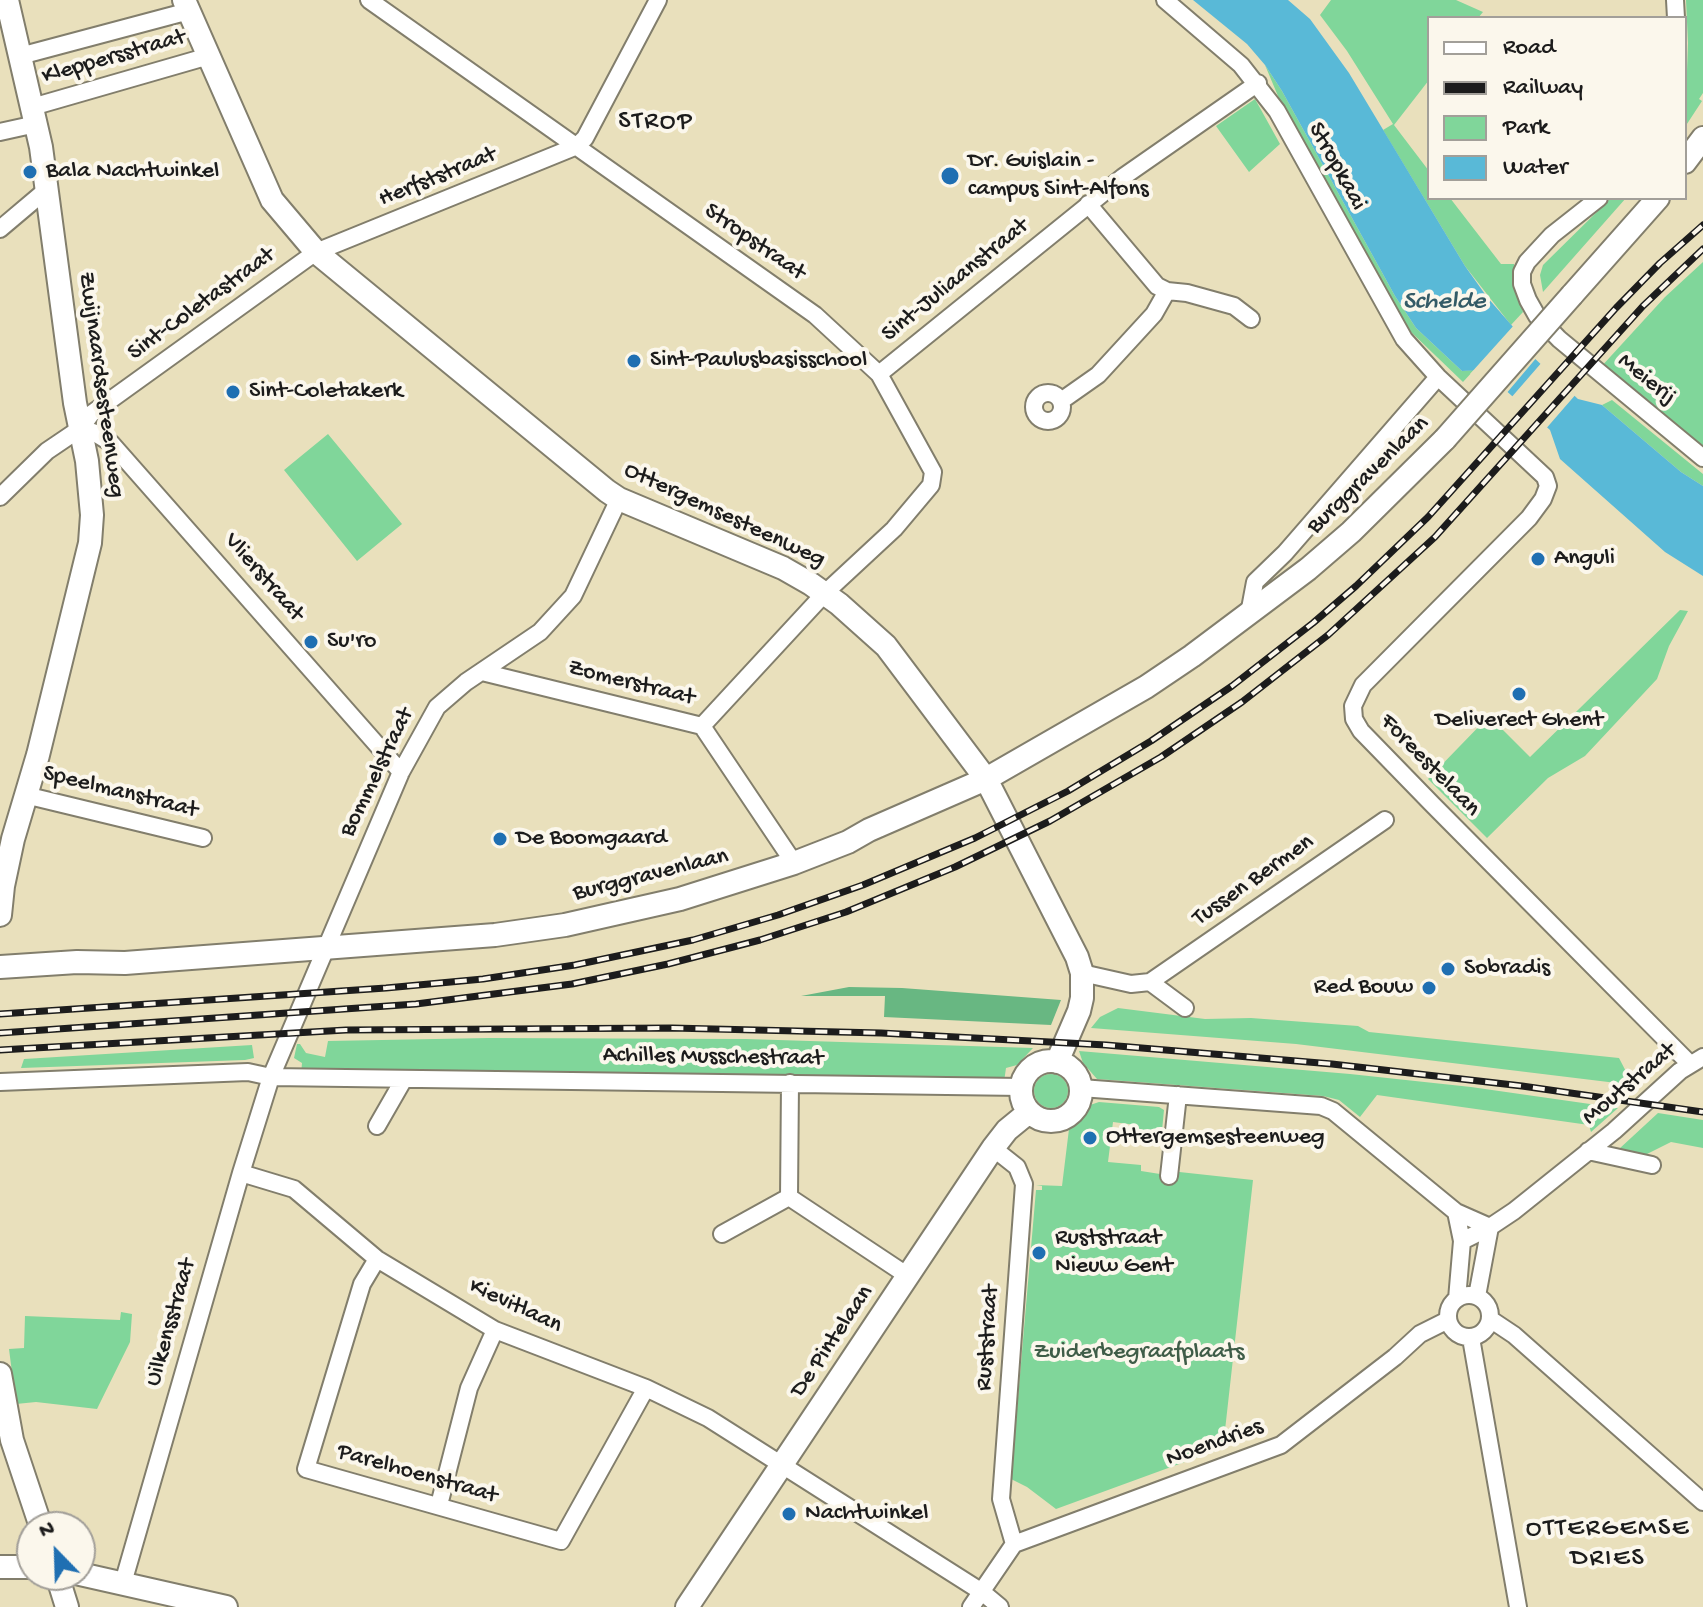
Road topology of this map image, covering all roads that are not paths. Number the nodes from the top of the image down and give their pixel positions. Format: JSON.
{"nodes":[{"id":1,"x":7,"y":0,"type":"edge"},
{"id":2,"x":369,"y":0,"type":"edge"},
{"id":3,"x":658,"y":0,"type":"edge"},
{"id":4,"x":1165,"y":0,"type":"edge"},
{"id":5,"x":187,"y":6,"type":"edge"},
{"id":6,"x":20,"y":56,"type":"junction"},
{"id":7,"x":209,"y":56,"type":"junction"},
{"id":8,"x":1258,"y":83,"type":"junction"},
{"id":9,"x":34,"y":116,"type":"junction"},
{"id":10,"x":0,"y":132,"type":"edge"},
{"id":11,"x":1703,"y":138,"type":"edge"},
{"id":12,"x":577,"y":146,"type":"junction"},
{"id":13,"x":1687,"y":159,"type":"edge"},
{"id":14,"x":45,"y":191,"type":"junction"},
{"id":15,"x":1596,"y":200,"type":"edge"},
{"id":16,"x":1656,"y":200,"type":"edge"},
{"id":17,"x":1088,"y":204,"type":"junction"},
{"id":18,"x":0,"y":229,"type":"edge"},
{"id":19,"x":316,"y":252,"type":"junction"},
{"id":20,"x":1167,"y":291,"type":"junction"},
{"id":21,"x":1251,"y":319,"type":"dead end"},
{"id":22,"x":879,"y":374,"type":"junction"},
{"id":23,"x":1438,"y":377,"type":"junction"},
{"id":24,"x":1061,"y":401,"type":"dead end"},
{"id":25,"x":81,"y":428,"type":"junction"},
{"id":26,"x":1703,"y":458,"type":"edge"},
{"id":27,"x":1548,"y":486,"type":"joint"},
{"id":28,"x":0,"y":497,"type":"edge"},
{"id":29,"x":619,"y":499,"type":"junction"},
{"id":30,"x":825,"y":593,"type":"junction"},
{"id":31,"x":1249,"y":614,"type":"junction"},
{"id":32,"x":482,"y":672,"type":"junction"},
{"id":33,"x":702,"y":726,"type":"junction"},
{"id":34,"x":401,"y":772,"type":"junction"},
{"id":35,"x":986,"y":779,"type":"junction"},
{"id":36,"x":25,"y":795,"type":"junction"},
{"id":37,"x":1385,"y":820,"type":"dead end"},
{"id":38,"x":7,"y":837,"type":"edge"},
{"id":39,"x":203,"y":838,"type":"dead end"},
{"id":40,"x":794,"y":863,"type":"junction"},
{"id":41,"x":0,"y":915,"type":"edge"},
{"id":42,"x":326,"y":950,"type":"junction"},
{"id":43,"x":0,"y":967,"type":"edge"},
{"id":44,"x":1082,"y":973,"type":"junction"},
{"id":45,"x":1150,"y":982,"type":"junction"},
{"id":46,"x":1185,"y":1008,"type":"dead end"},
{"id":47,"x":1696,"y":1061,"type":"edge"},
{"id":48,"x":1057,"y":1062,"type":"junction"},
{"id":49,"x":271,"y":1077,"type":"junction"},
{"id":50,"x":404,"y":1079,"type":"junction"},
{"id":51,"x":0,"y":1082,"type":"edge"},
{"id":52,"x":790,"y":1083,"type":"junction"},
{"id":53,"x":1022,"y":1087,"type":"junction"},
{"id":54,"x":1081,"y":1088,"type":"junction"},
{"id":55,"x":1178,"y":1095,"type":"junction"},
{"id":56,"x":1029,"y":1112,"type":"junction"},
{"id":57,"x":377,"y":1126,"type":"dead end"},
{"id":58,"x":993,"y":1148,"type":"junction"},
{"id":59,"x":1588,"y":1151,"type":"junction"},
{"id":60,"x":1652,"y":1165,"type":"dead end"},
{"id":61,"x":241,"y":1173,"type":"junction"},
{"id":62,"x":1169,"y":1176,"type":"dead end"},
{"id":63,"x":789,"y":1197,"type":"junction"},
{"id":64,"x":1456,"y":1212,"type":"junction"},
{"id":65,"x":1490,"y":1227,"type":"junction"},
{"id":66,"x":722,"y":1234,"type":"dead end"},
{"id":67,"x":1462,"y":1241,"type":"junction"},
{"id":68,"x":377,"y":1259,"type":"junction"},
{"id":69,"x":908,"y":1276,"type":"junction"},
{"id":70,"x":1477,"y":1296,"type":"junction"},
{"id":71,"x":1457,"y":1299,"type":"junction"},
{"id":72,"x":1490,"y":1319,"type":"junction"},
{"id":73,"x":1448,"y":1320,"type":"junction"},
{"id":74,"x":495,"y":1330,"type":"junction"},
{"id":75,"x":1471,"y":1338,"type":"junction"},
{"id":76,"x":0,"y":1374,"type":"edge"},
{"id":77,"x":646,"y":1388,"type":"junction"},
{"id":78,"x":782,"y":1464,"type":"junction"},
{"id":79,"x":1703,"y":1502,"type":"edge"},
{"id":80,"x":439,"y":1505,"type":"junction"},
{"id":81,"x":36,"y":1511,"type":"edge"},
{"id":82,"x":1014,"y":1544,"type":"junction"},
{"id":83,"x":96,"y":1577,"type":"edge"},
{"id":84,"x":123,"y":1583,"type":"junction"},
{"id":85,"x":982,"y":1592,"type":"junction"},
{"id":86,"x":226,"y":1607,"type":"edge"},
{"id":87,"x":687,"y":1607,"type":"edge"},
{"id":88,"x":971,"y":1607,"type":"edge"},
{"id":89,"x":1000,"y":1607,"type":"edge"},
{"id":90,"x":1518,"y":1607,"type":"edge"}],
"edges":[{"from":1,"to":6,"type":"street","name":"Zwijnaardsesteenweg"},
{"from":2,"to":12,"type":"street","name":"Stropstraat"},
{"from":3,"to":12,"type":"street"},
{"from":4,"to":8,"type":"street","name":"Stropkaai"},
{"from":5,"to":6,"type":"street"},
{"from":5,"to":7,"type":"street","name":"Ottergemsesteenweg"},
{"from":6,"to":9,"type":"street","name":"Zwijnaardsesteenweg"},
{"from":7,"to":9,"type":"street","name":"Kleppersstraat"},
{"from":7,"to":19,"type":"street","name":"Ottergemsesteenweg"},
{"from":8,"to":17,"type":"street","name":"Sint-Juliaanstraat"},
{"from":8,"to":23,"type":"street","name":"Stropkaai"},
{"from":9,"to":10,"type":"street","name":"Kleppersstraat"},
{"from":9,"to":14,"type":"street","name":"Zwijnaardsesteenweg"},
{"from":11,"to":13,"type":"street"},
{"from":12,"to":19,"type":"street","name":"Herfststraat"},
{"from":12,"to":22,"type":"street","name":"Stropstraat"},
{"from":14,"to":18,"type":"street"},
{"from":14,"to":25,"type":"street","name":"Zwijnaardsesteenweg"},
{"from":15,"to":26,"type":"street","name":"Meierij"},
{"from":16,"to":31,"type":"street","name":"Burggravenlaan","bridge":true},
{"from":17,"to":20,"type":"street"},
{"from":17,"to":22,"type":"street","name":"Sint-Juliaanstraat"},
{"from":19,"to":25,"type":"street","name":"Sint-Coletastraat"},
{"from":19,"to":29,"type":"street","name":"Ottergemsesteenweg"},
{"from":20,"to":21,"type":"street"},
{"from":20,"to":24,"type":"street"},
{"from":22,"to":30,"type":"street","name":"Stropstraat"},
{"from":23,"to":27,"type":"street","name":"Stropkaai"},
{"from":23,"to":31,"type":"street","name":"Burggravenlaan"},
{"from":25,"to":28,"type":"street","name":"Sint-Coletastraat"},
{"from":25,"to":34,"type":"street","name":"Vlierstraat"},
{"from":25,"to":36,"type":"street","name":"Zwijnaardsesteenweg"},
{"from":27,"to":47,"type":"street","name":"Foreestelaan"},
{"from":29,"to":30,"type":"street","name":"Ottergemsesteenweg"},
{"from":29,"to":32,"type":"street","name":"Bommelstraat"},
{"from":30,"to":33,"type":"street"},
{"from":30,"to":35,"type":"street","name":"Ottergemsesteenweg"},
{"from":31,"to":35,"type":"street","name":"Burggravenlaan"},
{"from":32,"to":33,"type":"street","name":"Zomerstraat"},
{"from":32,"to":34,"type":"street","name":"Bommelstraat"},
{"from":33,"to":40,"type":"street","name":"Zomerstraat"},
{"from":34,"to":42,"type":"street","name":"Bommelstraat"},
{"from":35,"to":40,"type":"street","name":"Burggravenlaan"},
{"from":35,"to":44,"type":"street","name":"Ottergemsesteenweg"},
{"from":36,"to":38,"type":"street","name":"Zwijnaardsesteenweg"},
{"from":36,"to":39,"type":"street","name":"Speelmanstraat"},
{"from":37,"to":45,"type":"street","name":"Tussen Bermen"},
{"from":38,"to":41,"type":"street","name":"Zwijnaardsesteenweg"},
{"from":40,"to":42,"type":"street","name":"Burggravenlaan"},
{"from":42,"to":43,"type":"street","name":"Burggravenlaan"},
{"from":42,"to":49,"type":"street","name":"Bommelstraat"},
{"from":44,"to":45,"type":"street"},
{"from":44,"to":48,"type":"street","name":"Ottergemsesteenweg"},
{"from":45,"to":46,"type":"street"},
{"from":47,"to":59,"type":"street","name":"Moutstraat"},
{"from":48,"to":53,"type":"street"},
{"from":48,"to":54,"type":"street"},
{"from":49,"to":50,"type":"street","name":"Achilles Musschestraat"},
{"from":49,"to":51,"type":"street","name":"Achilles Musschestraat"},
{"from":49,"to":61,"type":"street","name":"Uilkensstraat"},
{"from":50,"to":52,"type":"street","name":"Achilles Musschestraat"},
{"from":50,"to":57,"type":"street"},
{"from":52,"to":53,"type":"street","name":"Achilles Musschestraat"},
{"from":52,"to":63,"type":"street"},
{"from":53,"to":56,"type":"street"},
{"from":54,"to":55,"type":"street"},
{"from":54,"to":56,"type":"street"},
{"from":55,"to":62,"type":"street"},
{"from":55,"to":64,"type":"street"},
{"from":56,"to":58,"type":"street","name":"De Pintelaan"},
{"from":58,"to":69,"type":"street","name":"De Pintelaan"},
{"from":58,"to":82,"type":"street","name":"Ruststraat"},
{"from":59,"to":60,"type":"street","name":"Moutstraat"},
{"from":59,"to":65,"type":"street","name":"Moutstraat"},
{"from":61,"to":68,"type":"street","name":"Kievitlaan"},
{"from":61,"to":84,"type":"street","name":"Uilkensstraat"},
{"from":63,"to":66,"type":"street"},
{"from":63,"to":69,"type":"street"},
{"from":64,"to":65,"type":"street"},
{"from":64,"to":67,"type":"street"},
{"from":65,"to":67,"type":"street"},
{"from":65,"to":70,"type":"street"},
{"from":67,"to":71,"type":"street"},
{"from":68,"to":74,"type":"street","name":"Kievitlaan"},
{"from":68,"to":80,"type":"street","name":"Parelhoenstraat"},
{"from":69,"to":78,"type":"street","name":"De Pintelaan"},
{"from":70,"to":71,"type":"street"},
{"from":70,"to":72,"type":"street"},
{"from":71,"to":73,"type":"street"},
{"from":72,"to":75,"type":"street"},
{"from":72,"to":79,"type":"street"},
{"from":73,"to":75,"type":"street"},
{"from":73,"to":82,"type":"street","name":"Noendries"},
{"from":74,"to":77,"type":"street","name":"Kievitlaan"},
{"from":74,"to":80,"type":"street"},
{"from":75,"to":90,"type":"street"},
{"from":76,"to":81,"type":"street"},
{"from":77,"to":78,"type":"street","name":"Kievitlaan"},
{"from":77,"to":80,"type":"street","name":"Parelhoenstraat"},
{"from":78,"to":85,"type":"street","name":"Kievitlaan"},
{"from":78,"to":87,"type":"street","name":"De Pintelaan"},
{"from":82,"to":85,"type":"street"},
{"from":83,"to":84,"type":"street"},
{"from":84,"to":86,"type":"street"},
{"from":85,"to":88,"type":"street"},
{"from":85,"to":89,"type":"street","name":"Kievitlaan"}]}
